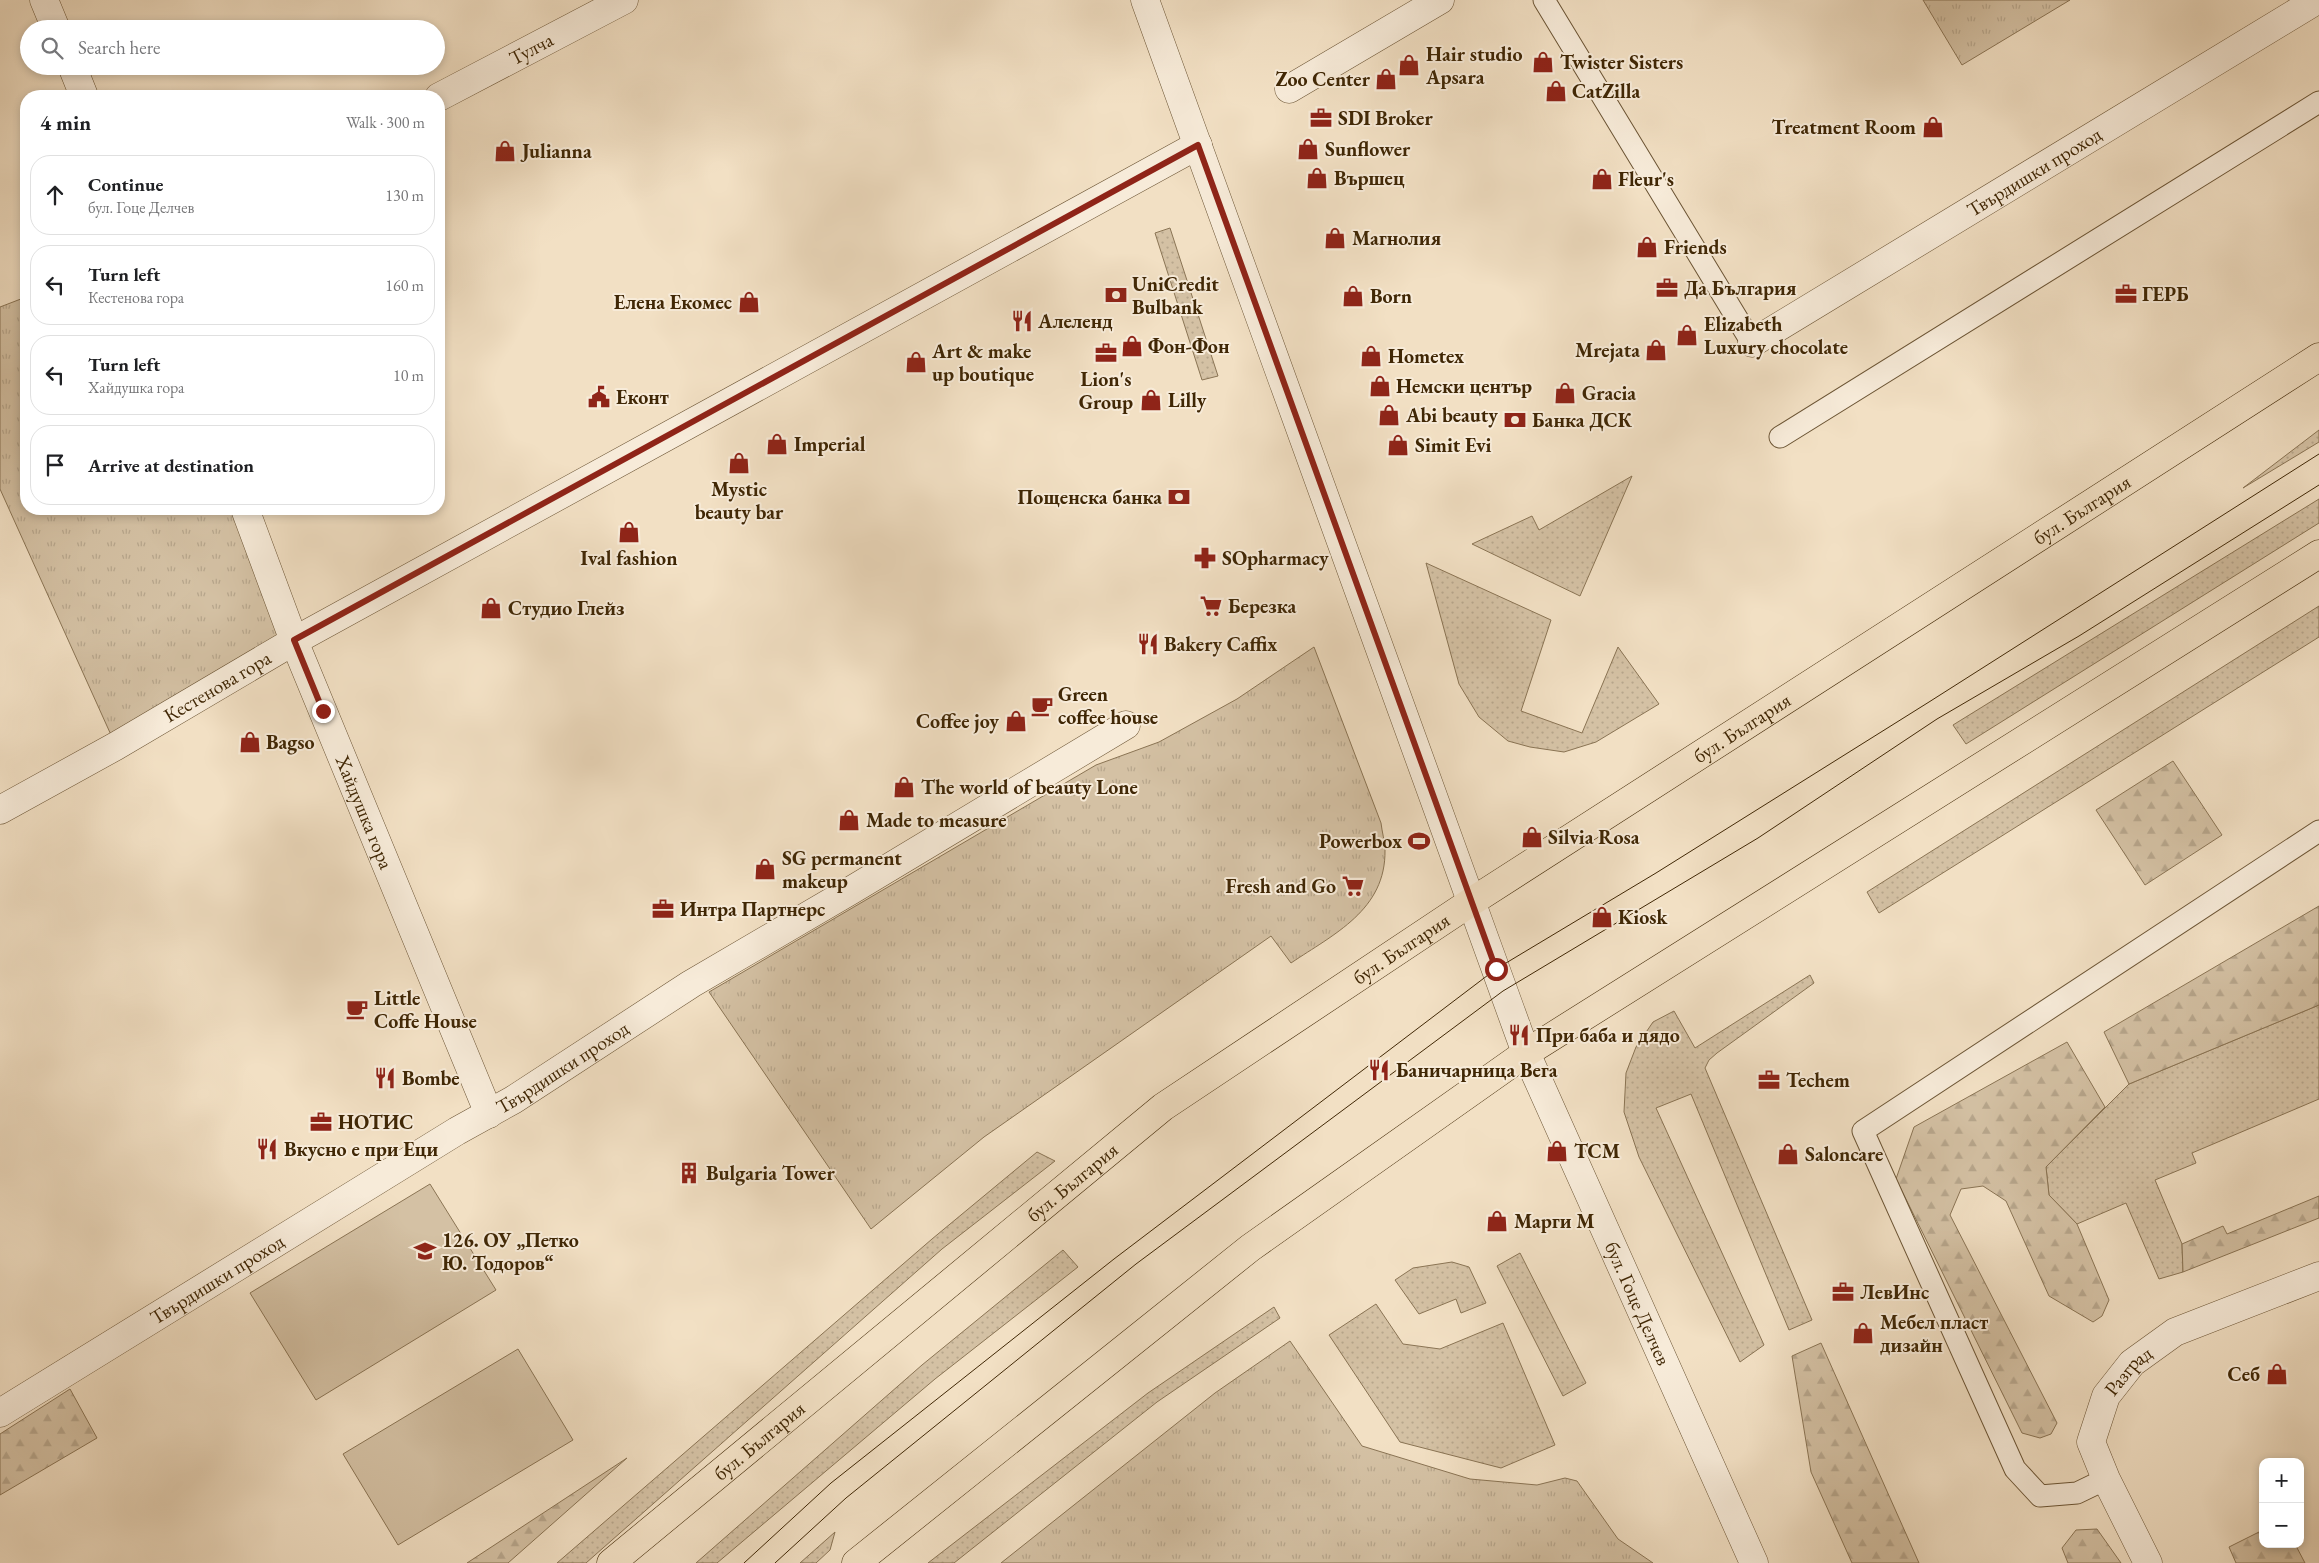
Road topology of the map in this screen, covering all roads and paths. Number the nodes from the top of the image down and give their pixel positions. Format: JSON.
{"nodes":[{"id":1,"x":44,"y":0,"type":"edge"},
{"id":2,"x":624,"y":0,"type":"edge"},
{"id":3,"x":1145,"y":0,"type":"edge"},
{"id":4,"x":1440,"y":0,"type":"edge"},
{"id":5,"x":1544,"y":0,"type":"edge"},
{"id":6,"x":2317,"y":0,"type":"edge"},
{"id":7,"x":52,"y":20,"type":"edge"},
{"id":8,"x":76,"y":75,"type":"edge"},
{"id":9,"x":1289,"y":89,"type":"dead end"},
{"id":10,"x":82,"y":90,"type":"edge"},
{"id":11,"x":445,"y":94,"type":"edge"},
{"id":12,"x":2319,"y":102,"type":"edge"},
{"id":13,"x":1198,"y":145,"type":"junction"},
{"id":14,"x":1752,"y":343,"type":"joint"},
{"id":15,"x":2319,"y":356,"type":"edge"},
{"id":16,"x":1780,"y":437,"type":"dead end"},
{"id":17,"x":247,"y":515,"type":"edge"},
{"id":18,"x":2319,"y":554,"type":"edge"},
{"id":19,"x":294,"y":640,"type":"junction"},
{"id":20,"x":1126,"y":725,"type":"dead end"},
{"id":21,"x":0,"y":810,"type":"edge"},
{"id":22,"x":2319,"y":831,"type":"edge"},
{"id":23,"x":1471,"y":902,"type":"junction"},
{"id":24,"x":1526,"y":1053,"type":"junction"},
{"id":25,"x":489,"y":1114,"type":"junction"},
{"id":26,"x":2319,"y":1276,"type":"edge"},
{"id":27,"x":0,"y":1413,"type":"edge"},
{"id":28,"x":2106,"y":1479,"type":"junction"},
{"id":29,"x":611,"y":1563,"type":"edge"},
{"id":30,"x":856,"y":1563,"type":"edge"},
{"id":31,"x":1754,"y":1563,"type":"edge"},
{"id":32,"x":2148,"y":1563,"type":"edge"}],
"edges":[{"from":1,"to":7,"type":"street"},
{"from":2,"to":11,"type":"street","name":"Тулча"},
{"from":3,"to":13,"type":"street","name":"бул. Гоце Делчев"},
{"from":4,"to":9,"type":"street"},
{"from":5,"to":14,"type":"lane"},
{"from":6,"to":14,"type":"street","name":"Твърдишки проход"},
{"from":8,"to":10,"type":"street"},
{"from":12,"to":16,"type":"lane"},
{"from":13,"to":19,"type":"street","name":"Кестенова гора"},
{"from":13,"to":23,"type":"street","name":"бул. Гоце Делчев"},
{"from":15,"to":23,"type":"main road","name":"бул. България"},
{"from":17,"to":19,"type":"street","name":"Хайдушка гора"},
{"from":18,"to":24,"type":"main road"},
{"from":19,"to":21,"type":"street","name":"Кестенова гора"},
{"from":19,"to":25,"type":"street","name":"Хайдушка гора"},
{"from":20,"to":25,"type":"street","name":"Твърдишки проход"},
{"from":22,"to":28,"type":"lane"},
{"from":23,"to":24,"type":"street","name":"бул. Гоце Делчев"},
{"from":23,"to":29,"type":"main road","name":"бул. България"},
{"from":24,"to":30,"type":"main road"},
{"from":24,"to":31,"type":"street","name":"бул. Гоце Делчев"},
{"from":25,"to":27,"type":"street","name":"Твърдишки проход"},
{"from":26,"to":28,"type":"street","name":"Разград"},
{"from":28,"to":32,"type":"street","name":"Разград"}]}
